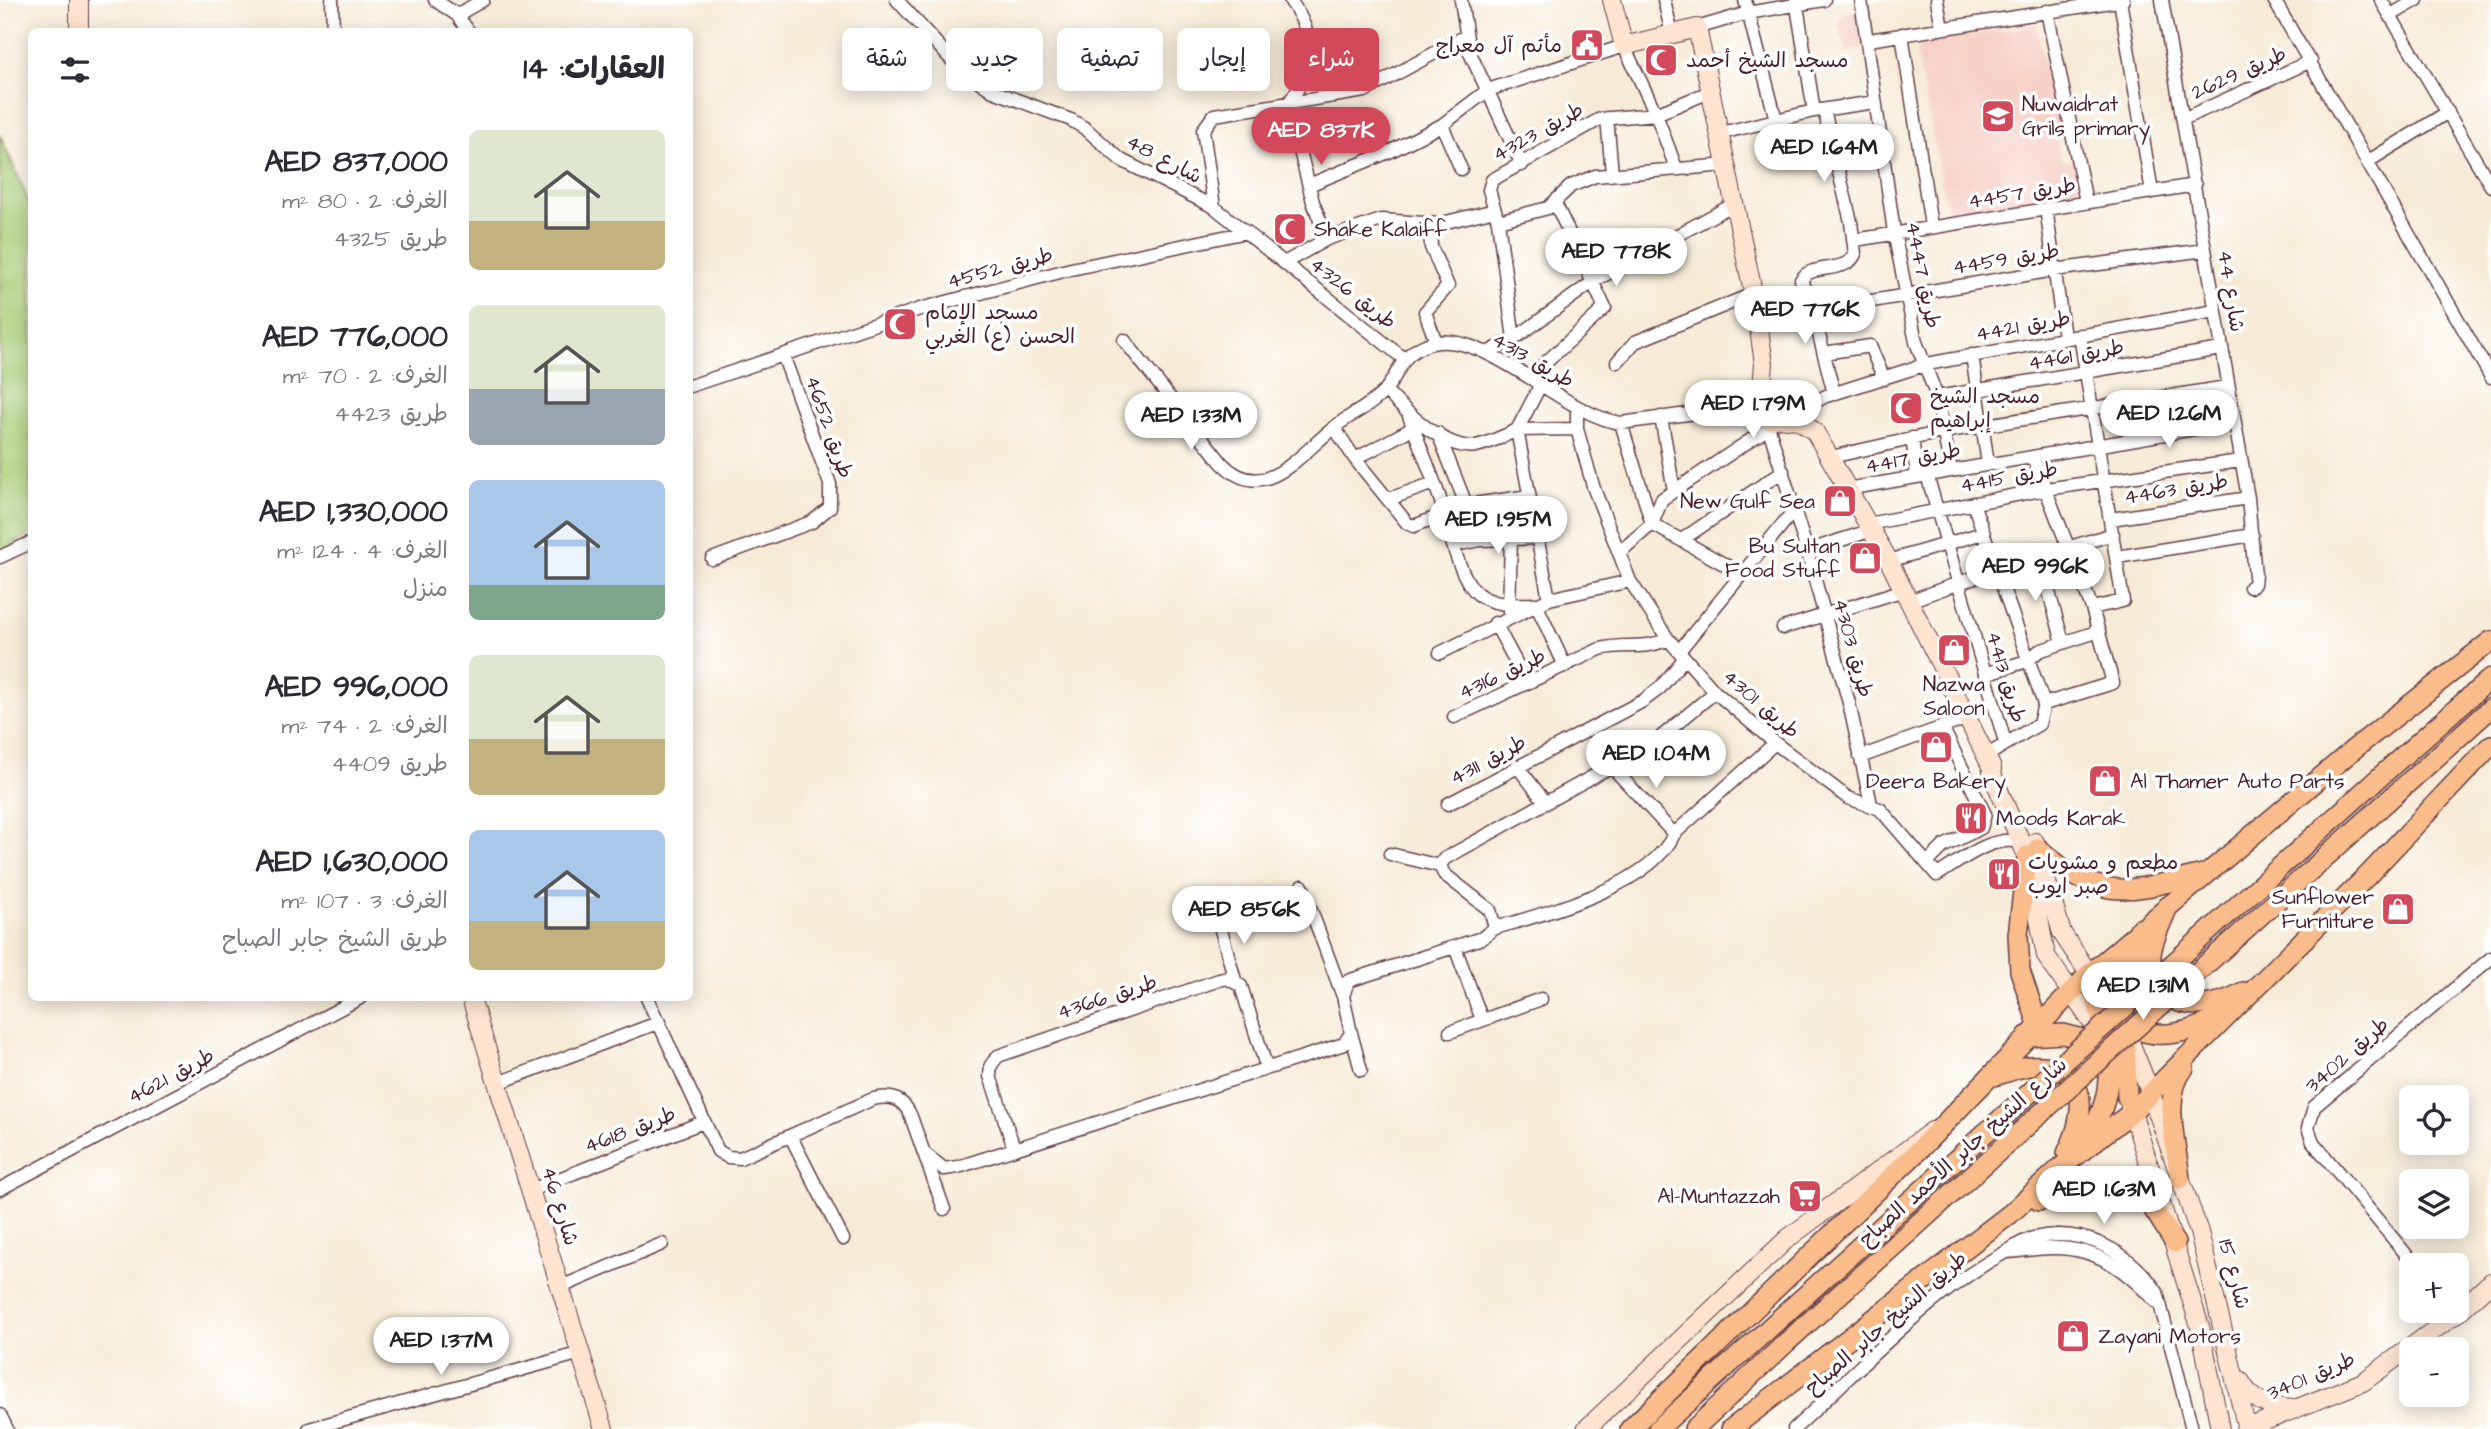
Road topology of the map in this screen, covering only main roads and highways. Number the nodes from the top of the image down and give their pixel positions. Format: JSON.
{"nodes":[{"id":1,"x":2491,"y":641,"type":"edge"},
{"id":2,"x":2491,"y":678,"type":"edge"},
{"id":3,"x":2491,"y":708,"type":"edge"},
{"id":4,"x":2491,"y":745,"type":"edge"},
{"id":5,"x":2211,"y":872,"type":"junction"},
{"id":6,"x":2169,"y":905,"type":"junction"},
{"id":7,"x":2139,"y":929,"type":"junction"},
{"id":8,"x":2088,"y":975,"type":"junction"},
{"id":9,"x":2258,"y":984,"type":"junction"},
{"id":10,"x":2071,"y":991,"type":"junction"},
{"id":11,"x":2100,"y":1010,"type":"junction"},
{"id":12,"x":2228,"y":1015,"type":"junction"},
{"id":13,"x":2124,"y":1027,"type":"junction"},
{"id":14,"x":2033,"y":1030,"type":"junction"},
{"id":15,"x":2206,"y":1039,"type":"junction"},
{"id":16,"x":2123,"y":1051,"type":"junction"},
{"id":17,"x":1993,"y":1077,"type":"junction"},
{"id":18,"x":2129,"y":1105,"type":"junction"},
{"id":19,"x":2059,"y":1169,"type":"junction"},
{"id":20,"x":2180,"y":1179,"type":"road end"},
{"id":21,"x":2175,"y":1243,"type":"road end"},
{"id":22,"x":1932,"y":1276,"type":"junction"},
{"id":23,"x":1629,"y":1429,"type":"edge"},
{"id":24,"x":1658,"y":1429,"type":"edge"},
{"id":25,"x":1694,"y":1429,"type":"edge"},
{"id":26,"x":1731,"y":1429,"type":"edge"}],
"edges":[{"from":1,"to":5,"type":"main road","name":"شارع الشيخ جابر الأحمد الصباح"},
{"from":2,"to":24,"type":"main road","bridge":true},
{"from":3,"to":25,"type":"main road","name":"شارع الشيخ جابر الأحمد الصباح","bridge":true},
{"from":4,"to":9,"type":"main road"},
{"from":5,"to":6,"type":"main road","name":"شارع الشيخ جابر الأحمد الصباح"},
{"from":5,"to":14,"type":"main road"},
{"from":6,"to":7,"type":"main road","name":"شارع الشيخ جابر الأحمد الصباح"},
{"from":6,"to":9,"type":"main road"},
{"from":7,"to":8,"type":"main road","name":"شارع الشيخ جابر الأحمد الصباح"},
{"from":7,"to":13,"type":"main road"},
{"from":8,"to":10,"type":"main road","name":"شارع الشيخ جابر الأحمد الصباح"},
{"from":8,"to":11,"type":"main road"},
{"from":9,"to":12,"type":"main road"},
{"from":10,"to":11,"type":"main road"},
{"from":10,"to":14,"type":"main road","name":"شارع الشيخ جابر الأحمد الصباح"},
{"from":11,"to":13,"type":"main road"},
{"from":11,"to":16,"type":"main road"},
{"from":12,"to":13,"type":"main road"},
{"from":12,"to":15,"type":"main road"},
{"from":13,"to":16,"type":"main road"},
{"from":14,"to":16,"type":"main road"},
{"from":14,"to":17,"type":"main road","name":"شارع الشيخ جابر الأحمد الصباح"},
{"from":15,"to":18,"type":"main road"},
{"from":15,"to":20,"type":"main road"},
{"from":16,"to":18,"type":"main road"},
{"from":16,"to":19,"type":"main road"},
{"from":17,"to":19,"type":"main road"},
{"from":17,"to":23,"type":"main road","name":"شارع الشيخ جابر الأحمد الصباح"},
{"from":18,"to":19,"type":"main road"},
{"from":19,"to":22,"type":"main road"},
{"from":21,"to":22,"type":"main road"},
{"from":22,"to":26,"type":"main road"}]}
